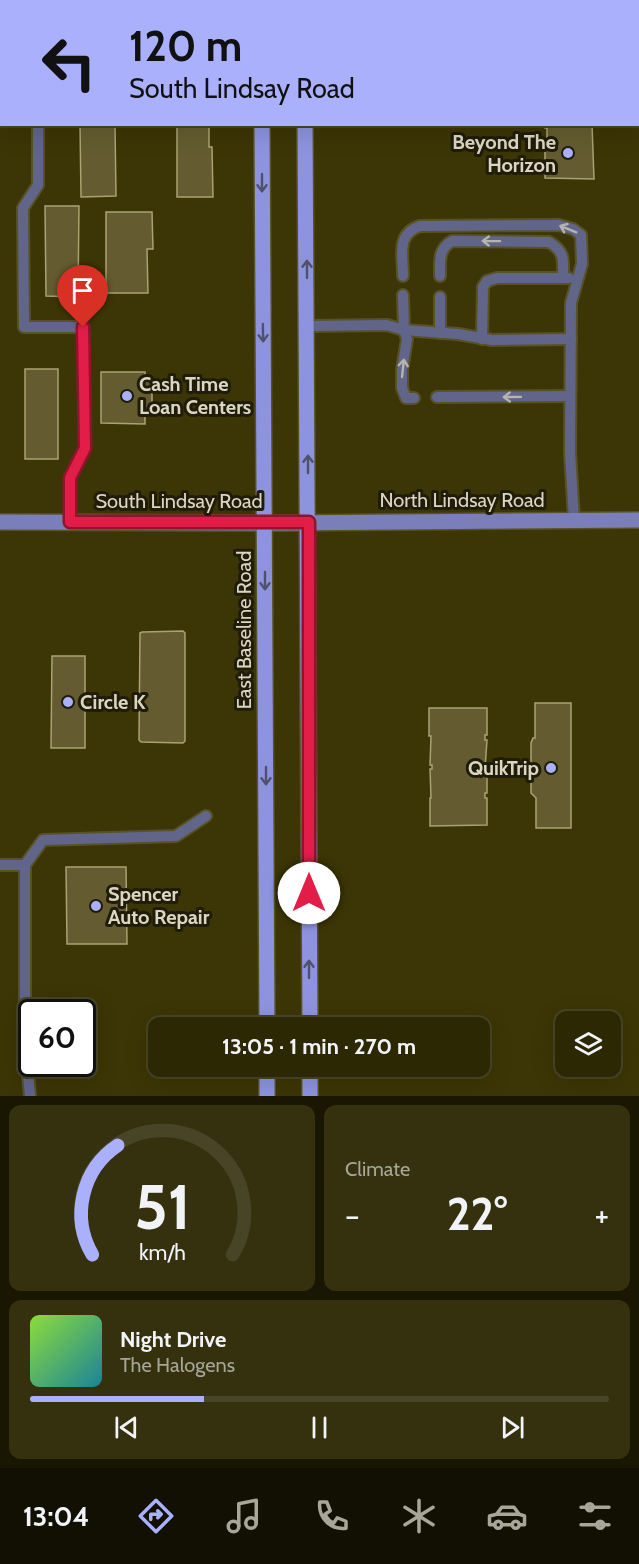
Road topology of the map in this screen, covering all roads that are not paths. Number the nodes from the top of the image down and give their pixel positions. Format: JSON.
{"nodes":[{"id":1,"x":38,"y":126,"type":"edge"},
{"id":2,"x":262,"y":126,"type":"edge"},
{"id":3,"x":306,"y":126,"type":"edge"},
{"id":4,"x":403,"y":276,"type":"dead end"},
{"id":5,"x":440,"y":276,"type":"dead end"},
{"id":6,"x":563,"y":278,"type":"junction"},
{"id":7,"x":578,"y":278,"type":"junction"},
{"id":8,"x":403,"y":296,"type":"dead end"},
{"id":9,"x":440,"y":297,"type":"dead end"},
{"id":10,"x":307,"y":326,"type":"junction"},
{"id":11,"x":404,"y":330,"type":"junction"},
{"id":12,"x":440,"y":333,"type":"junction"},
{"id":13,"x":482,"y":339,"type":"junction"},
{"id":14,"x":571,"y":339,"type":"junction"},
{"id":15,"x":570,"y":396,"type":"junction"},
{"id":16,"x":437,"y":397,"type":"dead end"},
{"id":17,"x":414,"y":398,"type":"dead end"},
{"id":18,"x":574,"y":520,"type":"junction"},
{"id":19,"x":639,"y":520,"type":"edge"},
{"id":20,"x":0,"y":522,"type":"edge"},
{"id":21,"x":70,"y":522,"type":"junction"},
{"id":22,"x":264,"y":522,"type":"junction"},
{"id":23,"x":309,"y":522,"type":"junction"},
{"id":24,"x":285,"y":523,"type":"joint"},
{"id":25,"x":206,"y":816,"type":"dead end"},
{"id":26,"x":0,"y":865,"type":"edge"},
{"id":27,"x":25,"y":865,"type":"junction"},
{"id":28,"x":267,"y":1017,"type":"edge"},
{"id":29,"x":310,"y":1017,"type":"edge"},
{"id":30,"x":267,"y":1077,"type":"edge"},
{"id":31,"x":310,"y":1077,"type":"edge"},
{"id":32,"x":30,"y":1096,"type":"edge"},
{"id":33,"x":267,"y":1096,"type":"edge"},
{"id":34,"x":310,"y":1096,"type":"edge"}],
"edges":[{"from":1,"to":21,"type":"lane"},
{"from":2,"to":22,"type":"main road","name":"East Baseline Road","one_way":true},
{"from":10,"to":3,"type":"main road","one_way":true},
{"from":7,"to":4,"type":"lane","one_way":true},
{"from":6,"to":5,"type":"lane","one_way":true},
{"from":6,"to":7,"type":"lane"},
{"from":6,"to":13,"type":"lane"},
{"from":7,"to":14,"type":"lane"},
{"from":8,"to":11,"type":"lane"},
{"from":9,"to":12,"type":"lane"},
{"from":10,"to":11,"type":"lane"},
{"from":23,"to":10,"type":"main road","one_way":true},
{"from":11,"to":12,"type":"lane"},
{"from":17,"to":11,"type":"lane","one_way":true},
{"from":12,"to":13,"type":"lane"},
{"from":13,"to":14,"type":"lane"},
{"from":14,"to":15,"type":"lane"},
{"from":15,"to":16,"type":"lane","one_way":true},
{"from":15,"to":18,"type":"lane"},
{"from":18,"to":19,"type":"main road","name":"North Lindsay Road"},
{"from":18,"to":23,"type":"main road","name":"North Lindsay Road"},
{"from":20,"to":21,"type":"main road","name":"South Lindsay Road"},
{"from":21,"to":22,"type":"main road","name":"South Lindsay Road"},
{"from":22,"to":24,"type":"main road","name":"South Lindsay Road"},
{"from":22,"to":28,"type":"main road","name":"East Baseline Road","one_way":true},
{"from":23,"to":24,"type":"main road","name":"North Lindsay Road"},
{"from":29,"to":23,"type":"main road","one_way":true},
{"from":25,"to":27,"type":"lane"},
{"from":26,"to":27,"type":"lane"},
{"from":27,"to":32,"type":"lane"},
{"from":30,"to":33,"type":"main road"},
{"from":31,"to":34,"type":"main road"}]}
